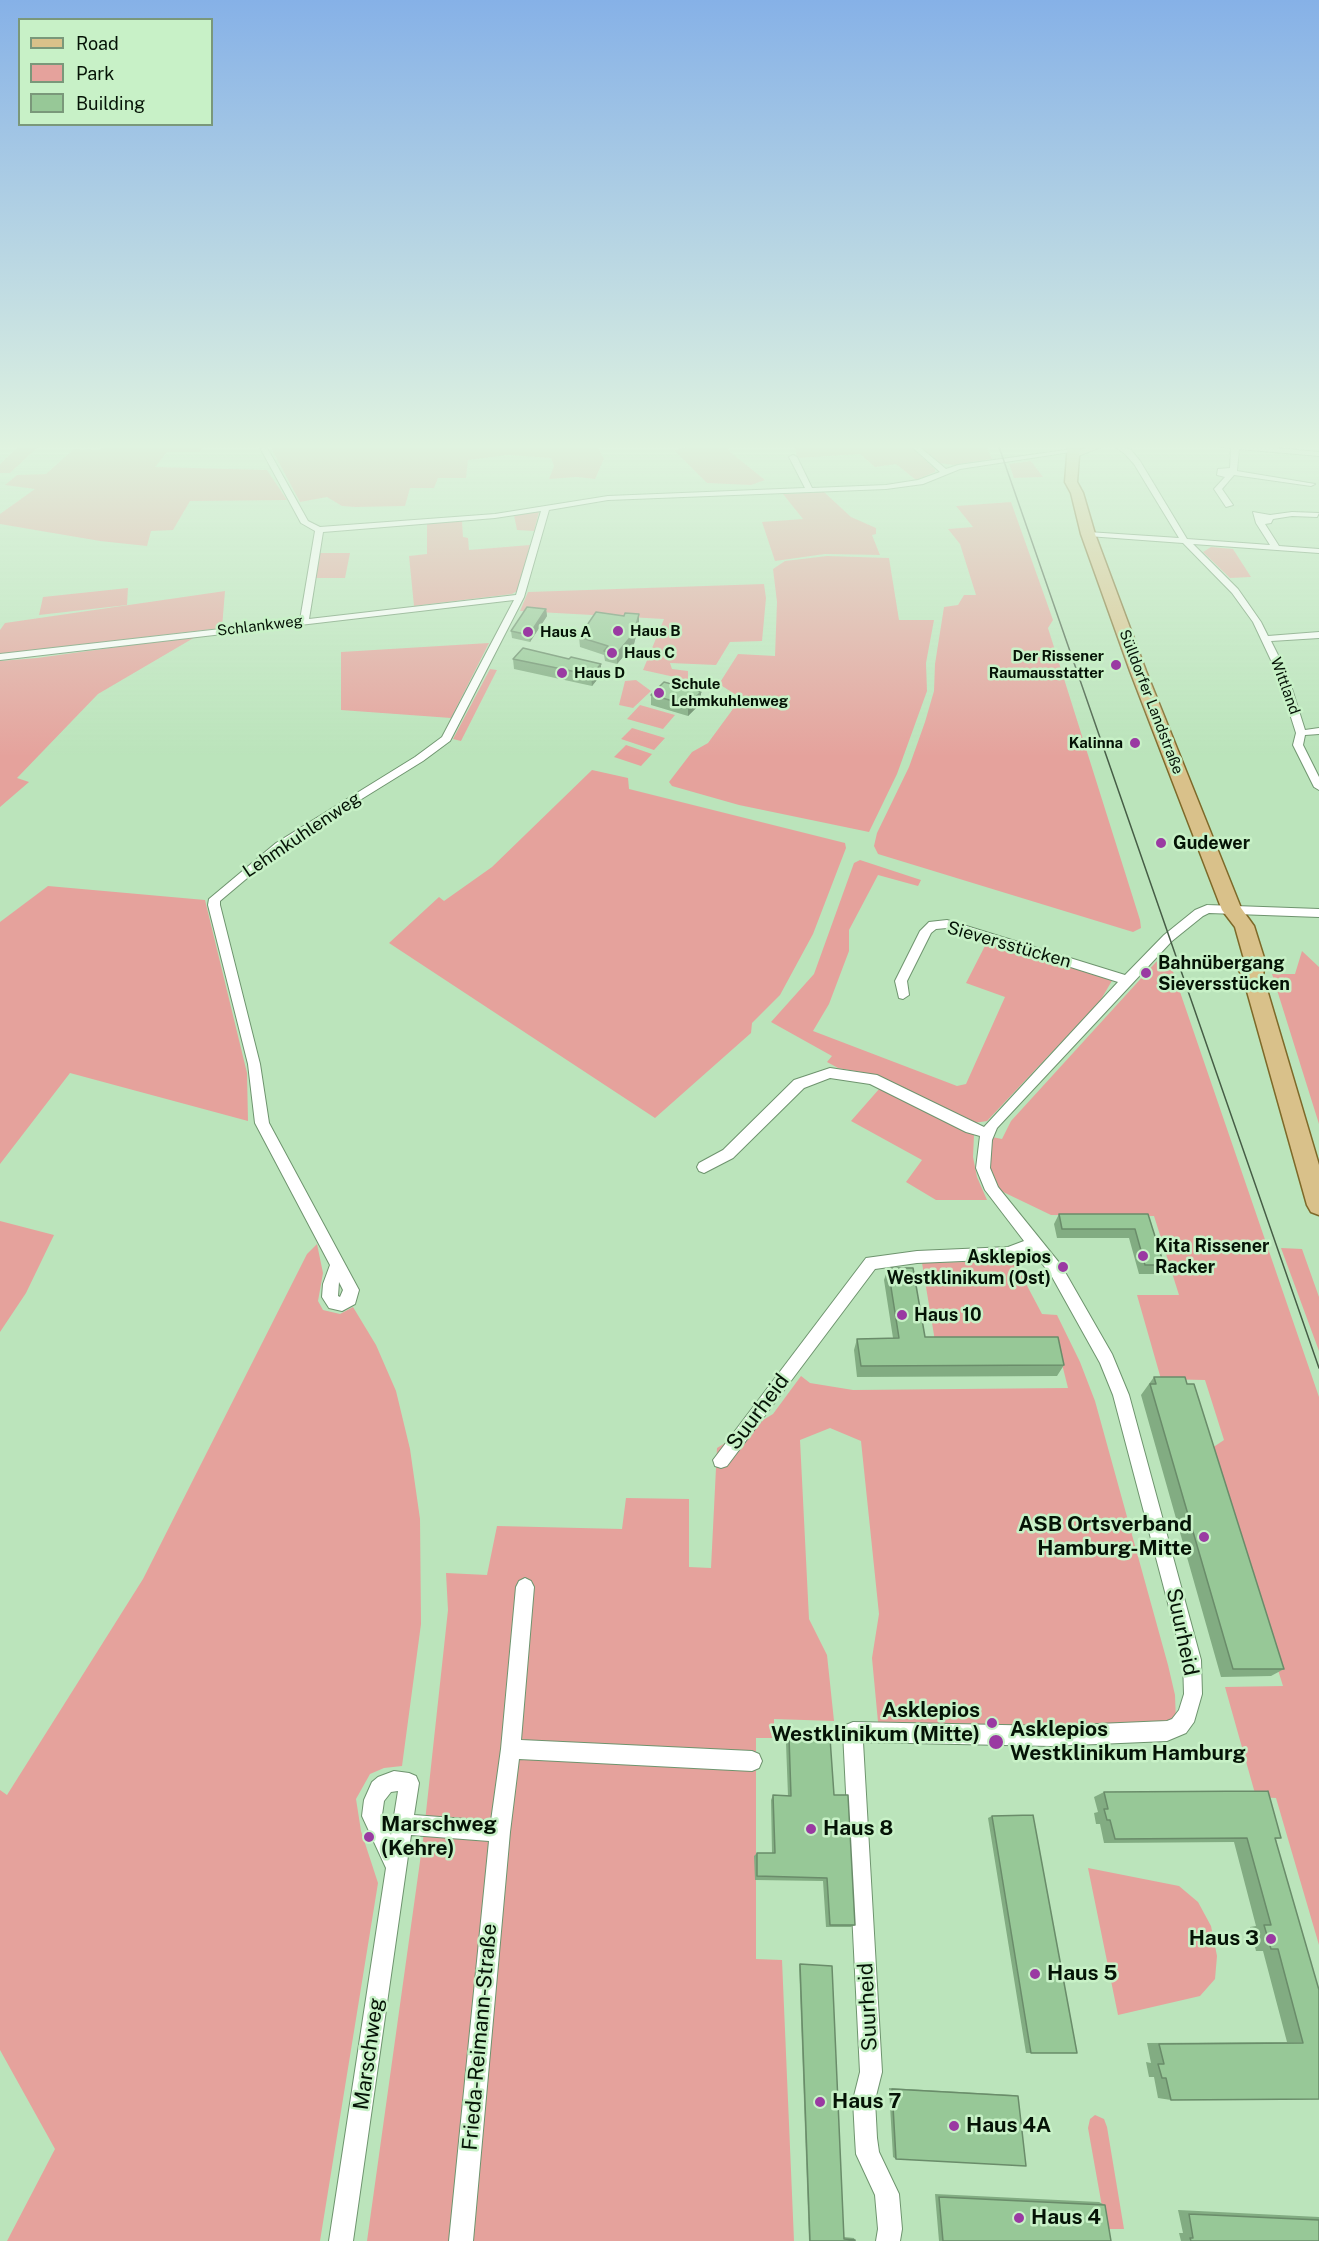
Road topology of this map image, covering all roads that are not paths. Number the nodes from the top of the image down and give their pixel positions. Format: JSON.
{"nodes":[{"id":1,"x":316,"y":549,"type":"edge"},
{"id":2,"x":534,"y":549,"type":"edge"},
{"id":3,"x":1093,"y":549,"type":"edge"},
{"id":4,"x":1193,"y":549,"type":"edge"},
{"id":5,"x":1284,"y":549,"type":"edge"},
{"id":6,"x":1319,"y":551,"type":"edge"},
{"id":7,"x":520,"y":597,"type":"junction"},
{"id":8,"x":304,"y":620,"type":"junction"},
{"id":9,"x":1319,"y":635,"type":"edge"},
{"id":10,"x":1267,"y":639,"type":"junction"},
{"id":11,"x":0,"y":657,"type":"edge"},
{"id":12,"x":1319,"y":731,"type":"edge"},
{"id":13,"x":1301,"y":733,"type":"junction"},
{"id":14,"x":1319,"y":787,"type":"edge"},
{"id":15,"x":1232,"y":910,"type":"junction"},
{"id":16,"x":1319,"y":913,"type":"edge"},
{"id":17,"x":1127,"y":980,"type":"junction"},
{"id":18,"x":903,"y":995,"type":"dead end"},
{"id":19,"x":988,"y":1133,"type":"junction"},
{"id":20,"x":704,"y":1167,"type":"dead end"},
{"id":21,"x":1319,"y":1205,"type":"edge"},
{"id":22,"x":1035,"y":1243,"type":"junction"},
{"id":23,"x":337,"y":1265,"type":"dead end"},
{"id":24,"x":721,"y":1460,"type":"dead end"},
{"id":25,"x":525,"y":1587,"type":"dead end"},
{"id":26,"x":512,"y":1749,"type":"junction"},
{"id":27,"x":752,"y":1761,"type":"dead end"},
{"id":28,"x":403,"y":1824,"type":"junction"},
{"id":29,"x":500,"y":1832,"type":"junction"},
{"id":30,"x":396,"y":1867,"type":"junction"},
{"id":31,"x":341,"y":2241,"type":"edge"},
{"id":32,"x":461,"y":2241,"type":"edge"},
{"id":33,"x":888,"y":2241,"type":"edge"}],
"edges":[{"from":1,"to":8,"type":"street"},
{"from":2,"to":7,"type":"street","name":"Lehmkuhlenweg"},
{"from":3,"to":15,"type":"main road","name":"Sülldorfer Landstraße"},
{"from":4,"to":10,"type":"street","name":"Wittland"},
{"from":5,"to":6,"type":"street"},
{"from":7,"to":8,"type":"street","name":"Schlankweg"},
{"from":7,"to":23,"type":"street","name":"Lehmkuhlenweg"},
{"from":8,"to":11,"type":"street","name":"Schlankweg"},
{"from":9,"to":10,"type":"street","name":"Wittland"},
{"from":10,"to":13,"type":"street","name":"Wittland"},
{"from":12,"to":13,"type":"street","name":"Wittland"},
{"from":13,"to":14,"type":"street","name":"Wittland"},
{"from":15,"to":16,"type":"street"},
{"from":15,"to":17,"type":"street"},
{"from":15,"to":21,"type":"main road","name":"Sülldorfer Landstraße"},
{"from":17,"to":18,"type":"street","name":"Sieversstücken"},
{"from":17,"to":19,"type":"street"},
{"from":19,"to":20,"type":"street"},
{"from":19,"to":22,"type":"street"},
{"from":22,"to":24,"type":"street","name":"Suurheid"},
{"from":22,"to":33,"type":"street","name":"Suurheid"},
{"from":25,"to":26,"type":"street","name":"Frieda-Reimann-Straße"},
{"from":26,"to":27,"type":"street"},
{"from":26,"to":29,"type":"street","name":"Frieda-Reimann-Straße"},
{"from":28,"to":29,"type":"street"},
{"from":28,"to":30,"type":"street","name":"Marschweg"},
{"from":28,"to":30,"type":"street","name":"Marschweg"},
{"from":29,"to":32,"type":"street","name":"Frieda-Reimann-Straße"},
{"from":30,"to":31,"type":"street","name":"Marschweg"}]}
